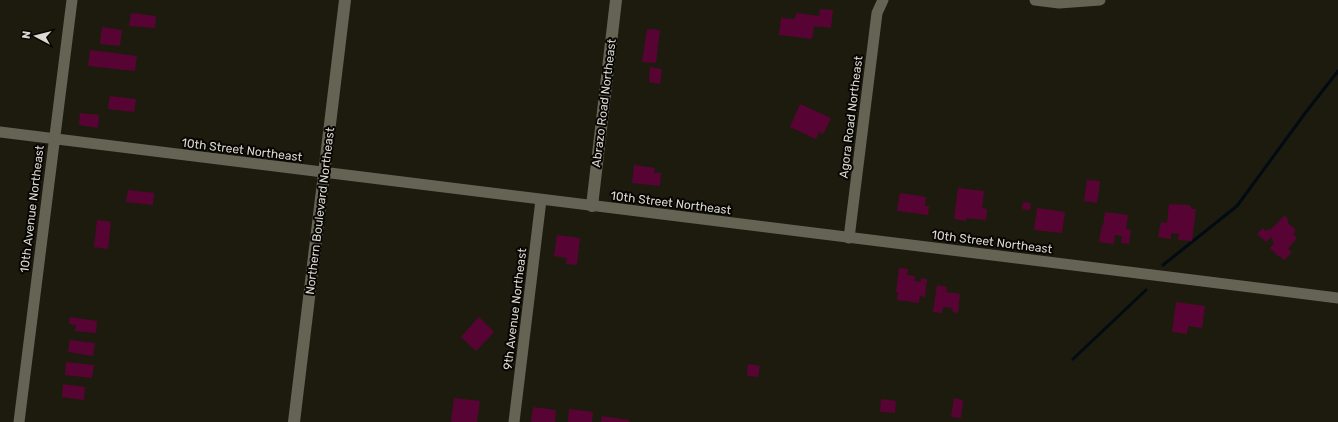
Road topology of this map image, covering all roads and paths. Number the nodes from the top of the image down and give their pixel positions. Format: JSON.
{"nodes":[{"id":1,"x":72,"y":0,"type":"edge"},
{"id":2,"x":345,"y":0,"type":"edge"},
{"id":3,"x":616,"y":0,"type":"edge"},
{"id":4,"x":883,"y":0,"type":"edge"},
{"id":5,"x":1035,"y":0,"type":"edge"},
{"id":6,"x":1100,"y":0,"type":"edge"},
{"id":7,"x":0,"y":132,"type":"edge"},
{"id":8,"x":54,"y":139,"type":"junction"},
{"id":9,"x":324,"y":173,"type":"junction"},
{"id":10,"x":541,"y":200,"type":"junction"},
{"id":11,"x":592,"y":206,"type":"junction"},
{"id":12,"x":849,"y":238,"type":"junction"},
{"id":13,"x":1338,"y":298,"type":"edge"},
{"id":14,"x":20,"y":422,"type":"edge"},
{"id":15,"x":294,"y":422,"type":"edge"},
{"id":16,"x":514,"y":422,"type":"edge"}],
"edges":[{"from":1,"to":8,"type":"street","name":"10th Avenue Northeast"},
{"from":2,"to":9,"type":"main road","name":"Northern Boulevard Northeast"},
{"from":3,"to":11,"type":"main road","name":"Abrazo Road Northeast"},
{"from":4,"to":12,"type":"street","name":"Agora Road Northeast"},
{"from":5,"to":6,"type":"street"},
{"from":7,"to":8,"type":"street","name":"10th Street Northeast"},
{"from":8,"to":9,"type":"street","name":"10th Street Northeast"},
{"from":8,"to":14,"type":"street","name":"10th Avenue Northeast"},
{"from":9,"to":10,"type":"street","name":"10th Street Northeast"},
{"from":9,"to":15,"type":"main road","name":"Northern Boulevard Northeast"},
{"from":10,"to":11,"type":"street","name":"10th Street Northeast"},
{"from":10,"to":16,"type":"street","name":"9th Avenue Northeast"},
{"from":11,"to":12,"type":"street","name":"10th Street Northeast"},
{"from":12,"to":13,"type":"street","name":"10th Street Northeast"}]}
